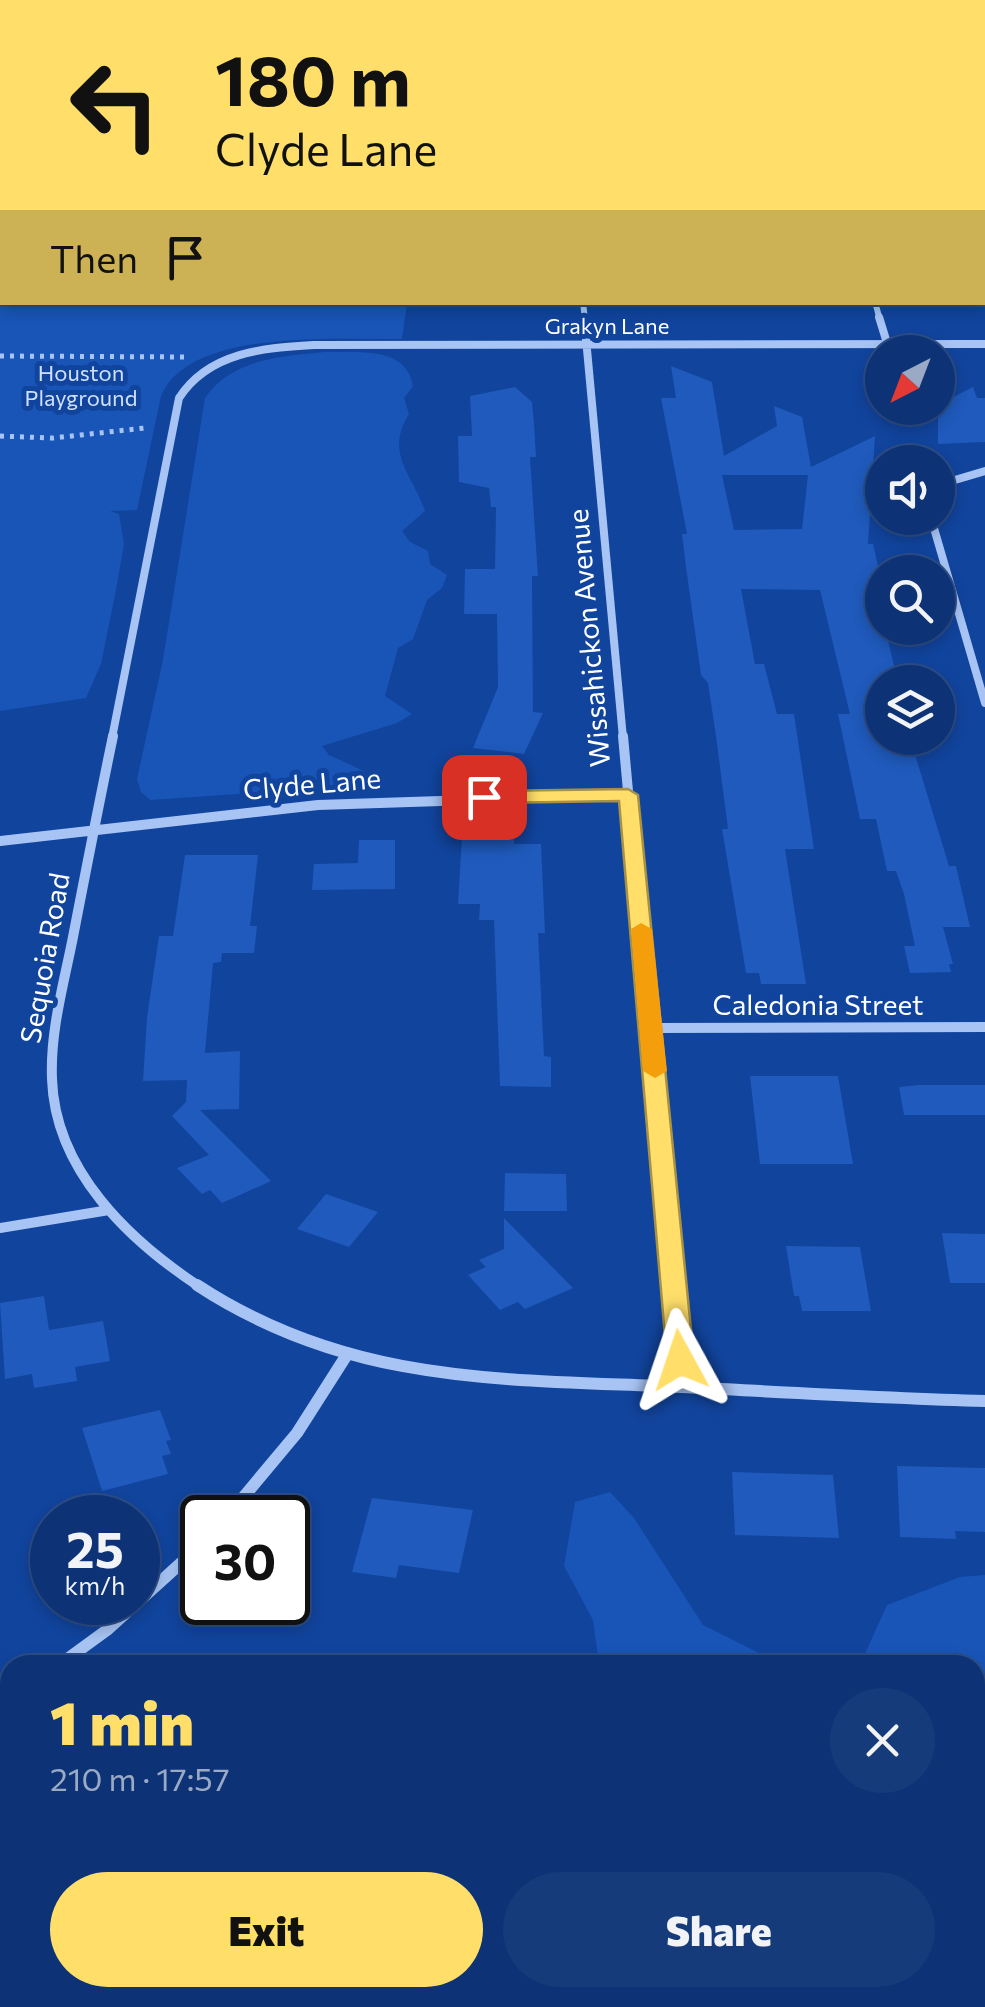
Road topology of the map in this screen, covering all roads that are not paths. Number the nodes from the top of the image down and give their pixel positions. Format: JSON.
{"nodes":[{"id":1,"x":583,"y":305,"type":"edge"},
{"id":2,"x":876,"y":305,"type":"edge"},
{"id":3,"x":884,"y":335,"type":"edge"},
{"id":4,"x":587,"y":344,"type":"junction"},
{"id":5,"x":865,"y":344,"type":"edge"},
{"id":6,"x":955,"y":344,"type":"edge"},
{"id":7,"x":985,"y":344,"type":"edge"},
{"id":8,"x":231,"y":358,"type":"joint"},
{"id":9,"x":985,"y":471,"type":"edge"},
{"id":10,"x":955,"y":480,"type":"edge"},
{"id":11,"x":936,"y":535,"type":"edge"},
{"id":12,"x":985,"y":703,"type":"edge"},
{"id":13,"x":628,"y":795,"type":"junction"},
{"id":14,"x":93,"y":830,"type":"junction"},
{"id":15,"x":0,"y":841,"type":"edge"},
{"id":16,"x":985,"y":1027,"type":"edge"},
{"id":17,"x":651,"y":1028,"type":"junction"},
{"id":18,"x":109,"y":1210,"type":"junction"},
{"id":19,"x":0,"y":1228,"type":"edge"},
{"id":20,"x":348,"y":1353,"type":"junction"},
{"id":21,"x":682,"y":1387,"type":"junction"},
{"id":22,"x":985,"y":1401,"type":"edge"},
{"id":23,"x":245,"y":1495,"type":"edge"},
{"id":24,"x":180,"y":1564,"type":"edge"},
{"id":25,"x":73,"y":1655,"type":"edge"}],
"edges":[{"from":1,"to":4,"type":"street","name":"Wissahickon Avenue"},
{"from":2,"to":3,"type":"street"},
{"from":4,"to":5,"type":"street","name":"Grakyn Lane"},
{"from":4,"to":8,"type":"street","name":"Grakyn Lane"},
{"from":4,"to":13,"type":"street","name":"Wissahickon Avenue"},
{"from":6,"to":7,"type":"street","name":"Grakyn Lane"},
{"from":8,"to":14,"type":"street","name":"Sequoia Road"},
{"from":9,"to":10,"type":"street"},
{"from":11,"to":12,"type":"street"},
{"from":13,"to":14,"type":"street","name":"Clyde Lane"},
{"from":13,"to":17,"type":"street","name":"Wissahickon Avenue"},
{"from":14,"to":15,"type":"street","name":"Clyde Lane"},
{"from":14,"to":18,"type":"street","name":"Sequoia Road"},
{"from":16,"to":17,"type":"street","name":"Caledonia Street"},
{"from":17,"to":21,"type":"street","name":"Wissahickon Avenue"},
{"from":18,"to":19,"type":"street"},
{"from":18,"to":20,"type":"street","name":"Sequoia Road"},
{"from":20,"to":21,"type":"street","name":"Sequoia Road"},
{"from":20,"to":23,"type":"street"},
{"from":21,"to":22,"type":"street","name":"Sequoia Road"},
{"from":24,"to":25,"type":"street"}]}
